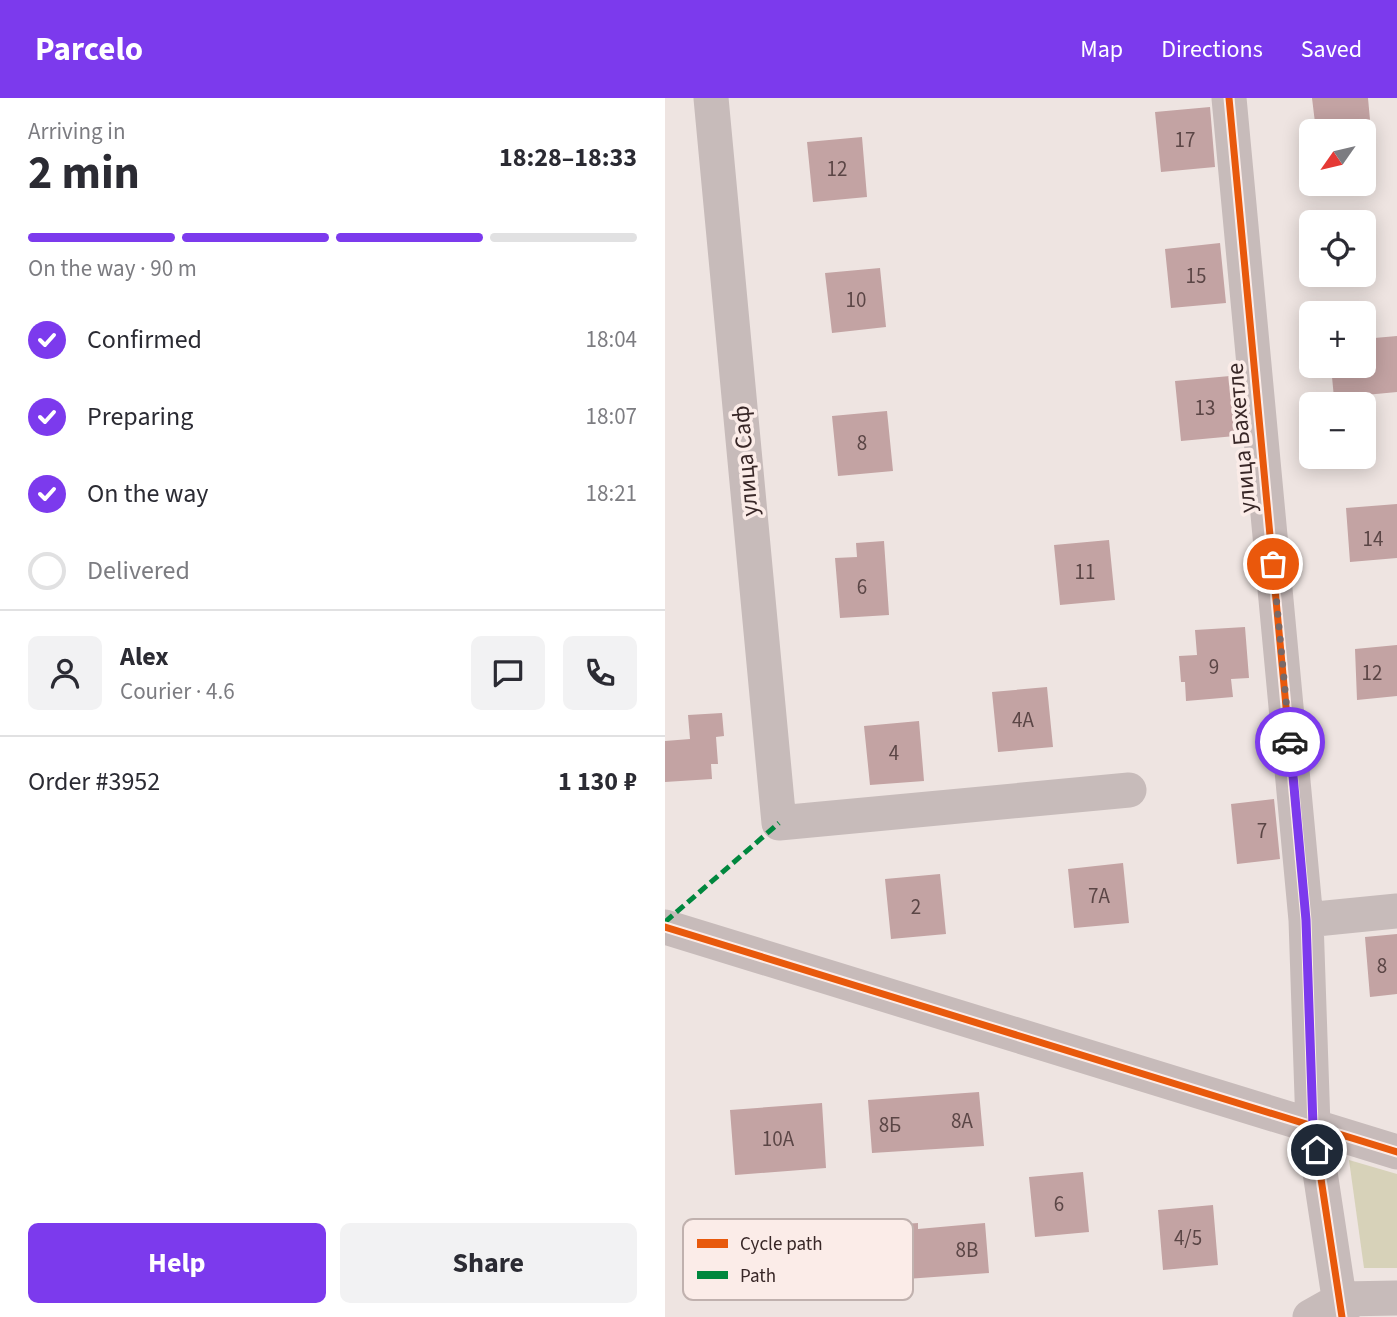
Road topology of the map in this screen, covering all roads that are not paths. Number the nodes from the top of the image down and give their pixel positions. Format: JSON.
{"nodes":[{"id":1,"x":711,"y":98,"type":"edge"},
{"id":2,"x":1229,"y":98,"type":"edge"},
{"id":3,"x":1129,"y":790,"type":"dead end"},
{"id":4,"x":1397,"y":911,"type":"edge"},
{"id":5,"x":1306,"y":920,"type":"junction"},
{"id":6,"x":665,"y":926,"type":"edge"},
{"id":7,"x":1313,"y":1126,"type":"junction"},
{"id":8,"x":1397,"y":1152,"type":"edge"},
{"id":9,"x":1397,"y":1298,"type":"edge"},
{"id":10,"x":1342,"y":1308,"type":"edge"},
{"id":11,"x":1310,"y":1317,"type":"edge"}],
"edges":[{"from":1,"to":3,"type":"street","name":"улица Саф"},
{"from":2,"to":5,"type":"street","name":"улица Бахетле"},
{"from":4,"to":5,"type":"street"},
{"from":5,"to":7,"type":"street","name":"улица Бахетле"},
{"from":6,"to":7,"type":"street"},
{"from":7,"to":8,"type":"street"},
{"from":7,"to":10,"type":"street","name":"улица Бахетле"},
{"from":9,"to":10,"type":"street"},
{"from":10,"to":11,"type":"street"}]}
